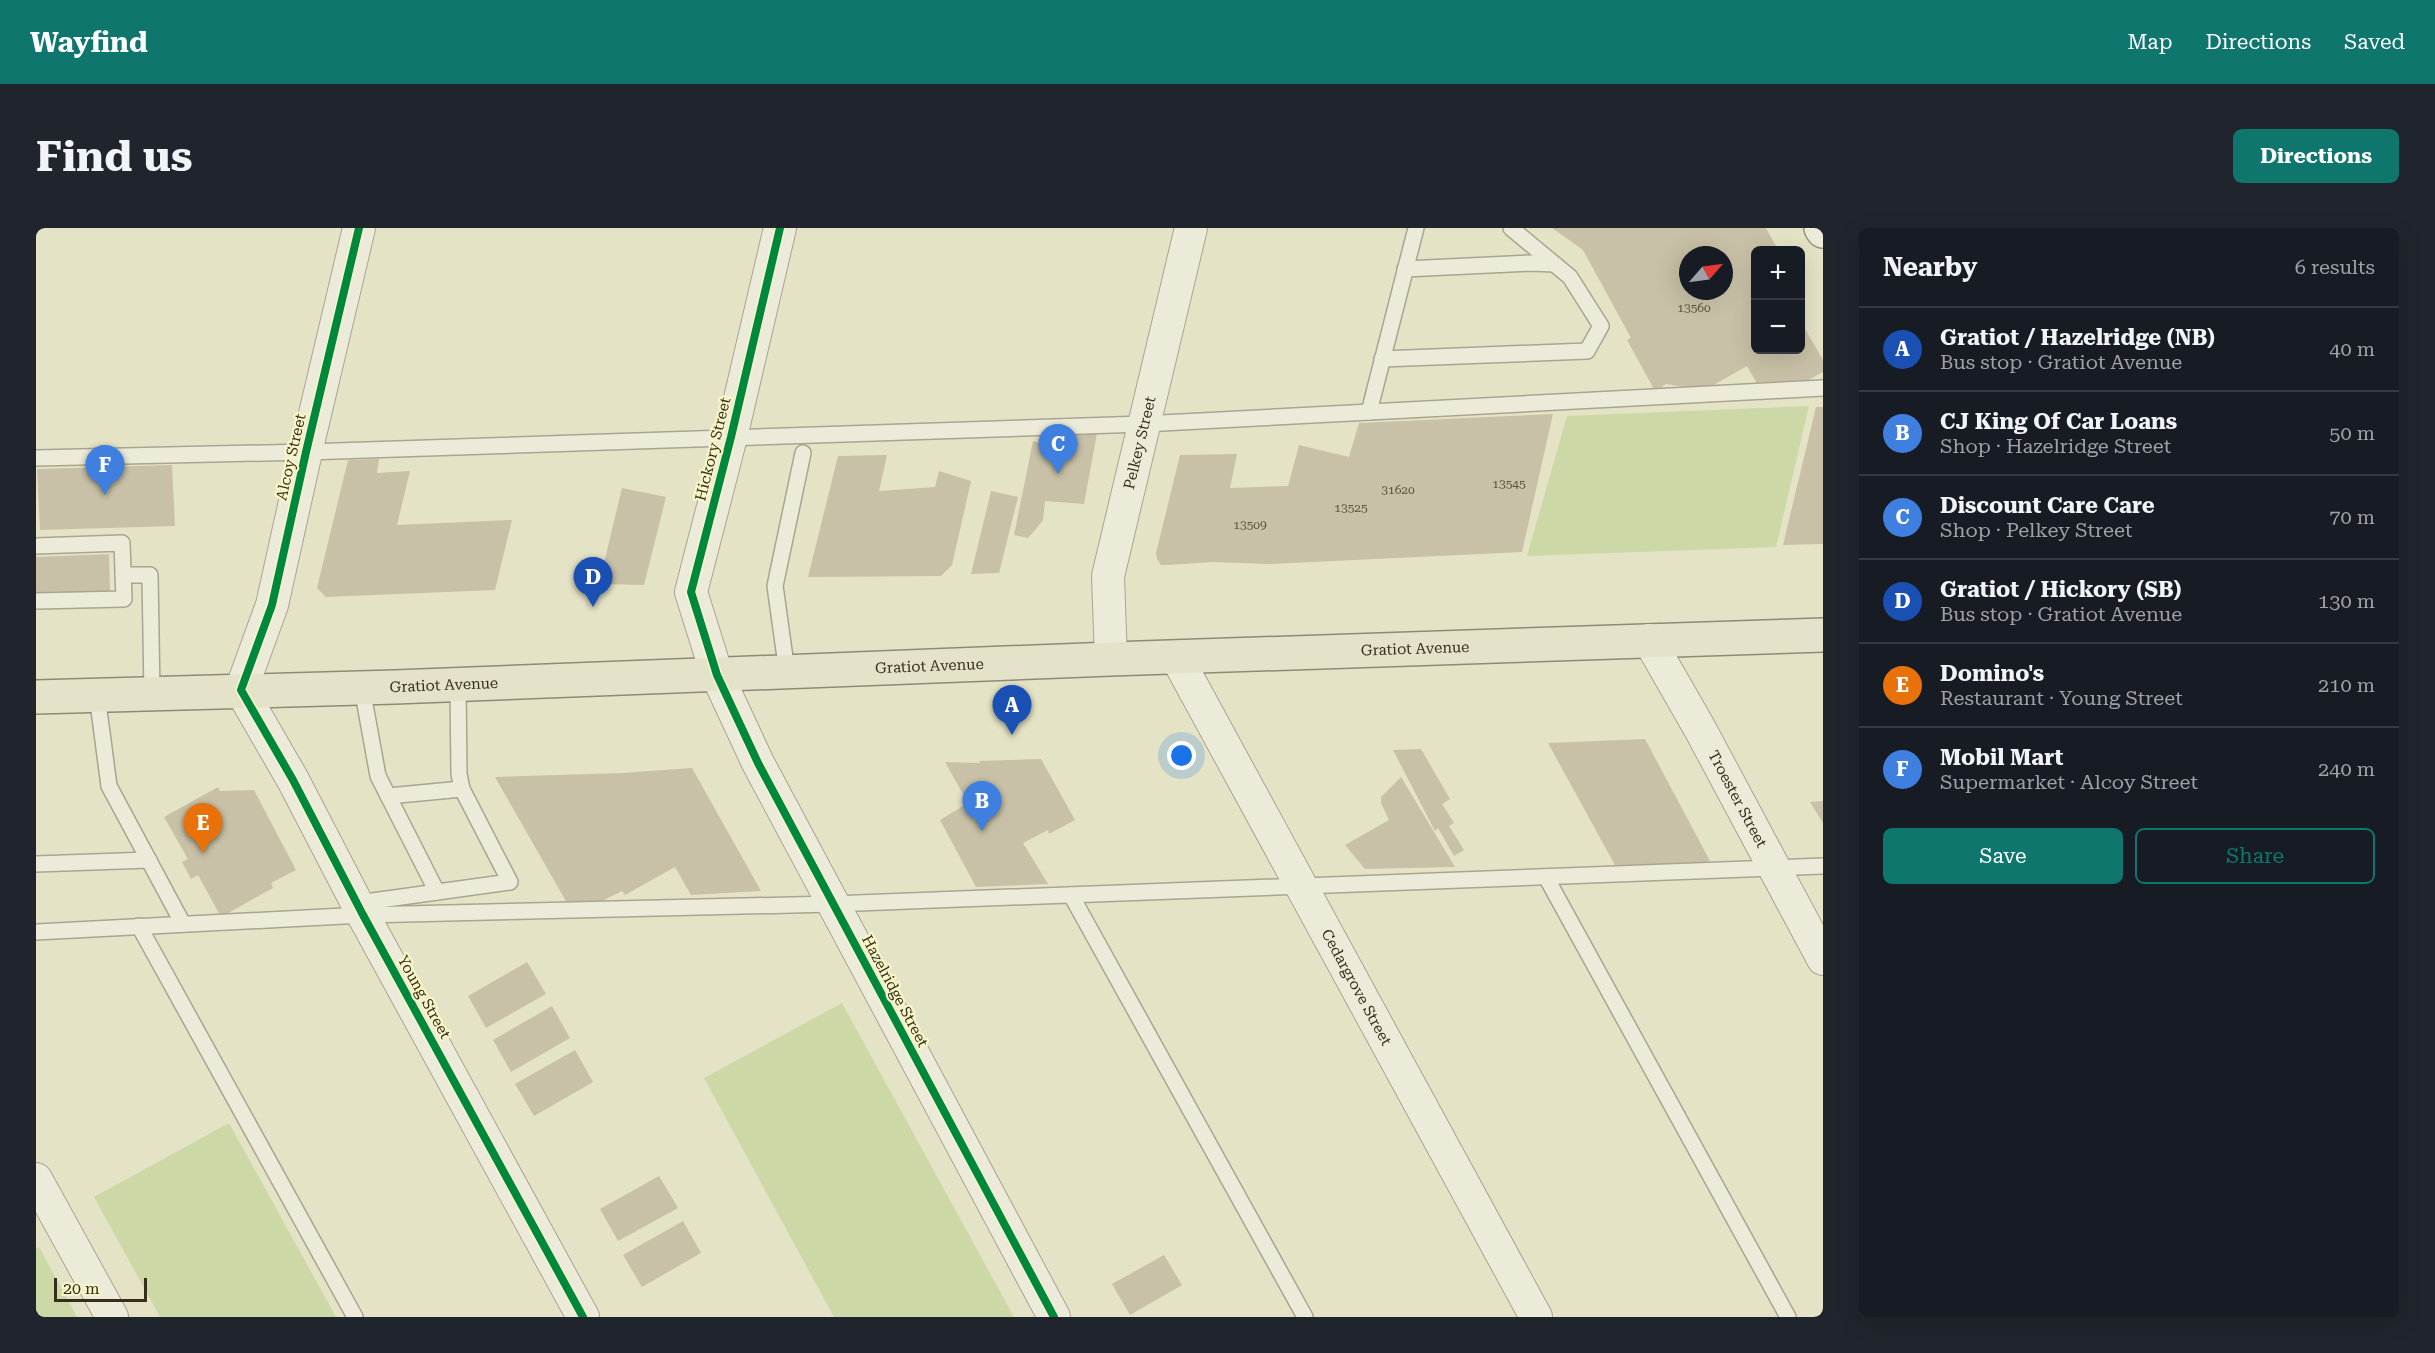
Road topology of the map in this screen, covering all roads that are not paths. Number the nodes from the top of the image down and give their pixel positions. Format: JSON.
{"nodes":[{"id":1,"x":359,"y":228,"type":"edge"},
{"id":2,"x":780,"y":228,"type":"edge"},
{"id":3,"x":1191,"y":228,"type":"edge"},
{"id":4,"x":1416,"y":228,"type":"edge"},
{"id":5,"x":1510,"y":228,"type":"edge"},
{"id":6,"x":1554,"y":264,"type":"junction"},
{"id":7,"x":1405,"y":269,"type":"junction"},
{"id":8,"x":1382,"y":359,"type":"junction"},
{"id":9,"x":1823,"y":388,"type":"edge"},
{"id":10,"x":1369,"y":412,"type":"junction"},
{"id":11,"x":1143,"y":424,"type":"junction"},
{"id":12,"x":731,"y":437,"type":"junction"},
{"id":13,"x":306,"y":452,"type":"junction"},
{"id":14,"x":803,"y":453,"type":"dead end"},
{"id":15,"x":36,"y":458,"type":"edge"},
{"id":16,"x":41,"y":549,"type":"edge"},
{"id":17,"x":123,"y":575,"type":"junction"},
{"id":18,"x":42,"y":599,"type":"edge"},
{"id":19,"x":1823,"y":635,"type":"edge"},
{"id":20,"x":1649,"y":640,"type":"junction"},
{"id":21,"x":1177,"y":658,"type":"junction"},
{"id":22,"x":1111,"y":659,"type":"junction"},
{"id":23,"x":787,"y":672,"type":"junction"},
{"id":24,"x":717,"y":675,"type":"junction"},
{"id":25,"x":458,"y":684,"type":"junction"},
{"id":26,"x":362,"y":688,"type":"junction"},
{"id":27,"x":241,"y":690,"type":"junction"},
{"id":28,"x":152,"y":693,"type":"junction"},
{"id":29,"x":97,"y":695,"type":"junction"},
{"id":30,"x":36,"y":697,"type":"edge"},
{"id":31,"x":462,"y":789,"type":"junction"},
{"id":32,"x":388,"y":796,"type":"junction"},
{"id":33,"x":149,"y":860,"type":"junction"},
{"id":34,"x":36,"y":864,"type":"edge"},
{"id":35,"x":1823,"y":866,"type":"edge"},
{"id":36,"x":1773,"y":868,"type":"junction"},
{"id":37,"x":1546,"y":877,"type":"junction"},
{"id":38,"x":1302,"y":887,"type":"junction"},
{"id":39,"x":437,"y":892,"type":"junction"},
{"id":40,"x":1071,"y":895,"type":"junction"},
{"id":41,"x":832,"y":904,"type":"junction"},
{"id":42,"x":361,"y":909,"type":"junction"},
{"id":43,"x":183,"y":924,"type":"junction"},
{"id":44,"x":139,"y":926,"type":"junction"},
{"id":45,"x":36,"y":932,"type":"edge"},
{"id":46,"x":1823,"y":959,"type":"edge"},
{"id":47,"x":36,"y":1179,"type":"edge"},
{"id":48,"x":112,"y":1317,"type":"edge"},
{"id":49,"x":355,"y":1317,"type":"edge"},
{"id":50,"x":583,"y":1317,"type":"edge"},
{"id":51,"x":1054,"y":1317,"type":"edge"},
{"id":52,"x":1305,"y":1317,"type":"edge"},
{"id":53,"x":1536,"y":1317,"type":"edge"},
{"id":54,"x":1788,"y":1317,"type":"edge"}],
"edges":[{"from":1,"to":13,"type":"street","name":"Alcoy Street"},
{"from":2,"to":12,"type":"street","name":"Hickory Street"},
{"from":3,"to":11,"type":"street","name":"Pelkey Street"},
{"from":4,"to":7,"type":"lane"},
{"from":5,"to":6,"type":"lane"},
{"from":6,"to":7,"type":"lane"},
{"from":6,"to":8,"type":"lane"},
{"from":7,"to":8,"type":"lane"},
{"from":8,"to":10,"type":"lane"},
{"from":9,"to":10,"type":"lane"},
{"from":10,"to":11,"type":"lane"},
{"from":11,"to":12,"type":"lane"},
{"from":11,"to":22,"type":"street","name":"Pelkey Street"},
{"from":12,"to":13,"type":"lane"},
{"from":12,"to":24,"type":"street","name":"Hickory Street"},
{"from":13,"to":15,"type":"lane"},
{"from":13,"to":27,"type":"street","name":"Alcoy Street"},
{"from":14,"to":23,"type":"lane"},
{"from":16,"to":17,"type":"lane"},
{"from":17,"to":18,"type":"lane"},
{"from":17,"to":28,"type":"lane"},
{"from":19,"to":20,"type":"main road","name":"Gratiot Avenue"},
{"from":20,"to":21,"type":"main road","name":"Gratiot Avenue"},
{"from":20,"to":36,"type":"street","name":"Troester Street"},
{"from":21,"to":22,"type":"main road","name":"Gratiot Avenue"},
{"from":21,"to":38,"type":"street","name":"Cedargrove Street"},
{"from":22,"to":23,"type":"main road","name":"Gratiot Avenue"},
{"from":23,"to":24,"type":"main road","name":"Gratiot Avenue"},
{"from":24,"to":25,"type":"main road","name":"Gratiot Avenue"},
{"from":24,"to":41,"type":"street","name":"Hazelridge Street"},
{"from":25,"to":26,"type":"main road","name":"Gratiot Avenue"},
{"from":25,"to":31,"type":"lane"},
{"from":26,"to":27,"type":"main road","name":"Gratiot Avenue"},
{"from":26,"to":32,"type":"lane"},
{"from":27,"to":28,"type":"main road","name":"Gratiot Avenue"},
{"from":27,"to":42,"type":"street","name":"Young Street"},
{"from":28,"to":29,"type":"main road","name":"Gratiot Avenue"},
{"from":29,"to":30,"type":"main road","name":"Gratiot Avenue"},
{"from":29,"to":33,"type":"lane"},
{"from":31,"to":32,"type":"lane"},
{"from":31,"to":39,"type":"lane"},
{"from":32,"to":39,"type":"lane"},
{"from":33,"to":34,"type":"lane"},
{"from":33,"to":43,"type":"lane"},
{"from":35,"to":36,"type":"lane"},
{"from":36,"to":37,"type":"lane"},
{"from":36,"to":46,"type":"street","name":"Troester Street"},
{"from":37,"to":38,"type":"lane"},
{"from":37,"to":54,"type":"lane"},
{"from":38,"to":40,"type":"lane"},
{"from":38,"to":53,"type":"street","name":"Cedargrove Street"},
{"from":39,"to":42,"type":"lane"},
{"from":40,"to":41,"type":"lane"},
{"from":40,"to":52,"type":"lane"},
{"from":41,"to":42,"type":"lane"},
{"from":41,"to":51,"type":"street","name":"Hazelridge Street"},
{"from":42,"to":43,"type":"lane"},
{"from":42,"to":50,"type":"street","name":"Young Street"},
{"from":43,"to":44,"type":"lane"},
{"from":44,"to":45,"type":"lane"},
{"from":44,"to":49,"type":"lane"},
{"from":47,"to":48,"type":"street"}]}
